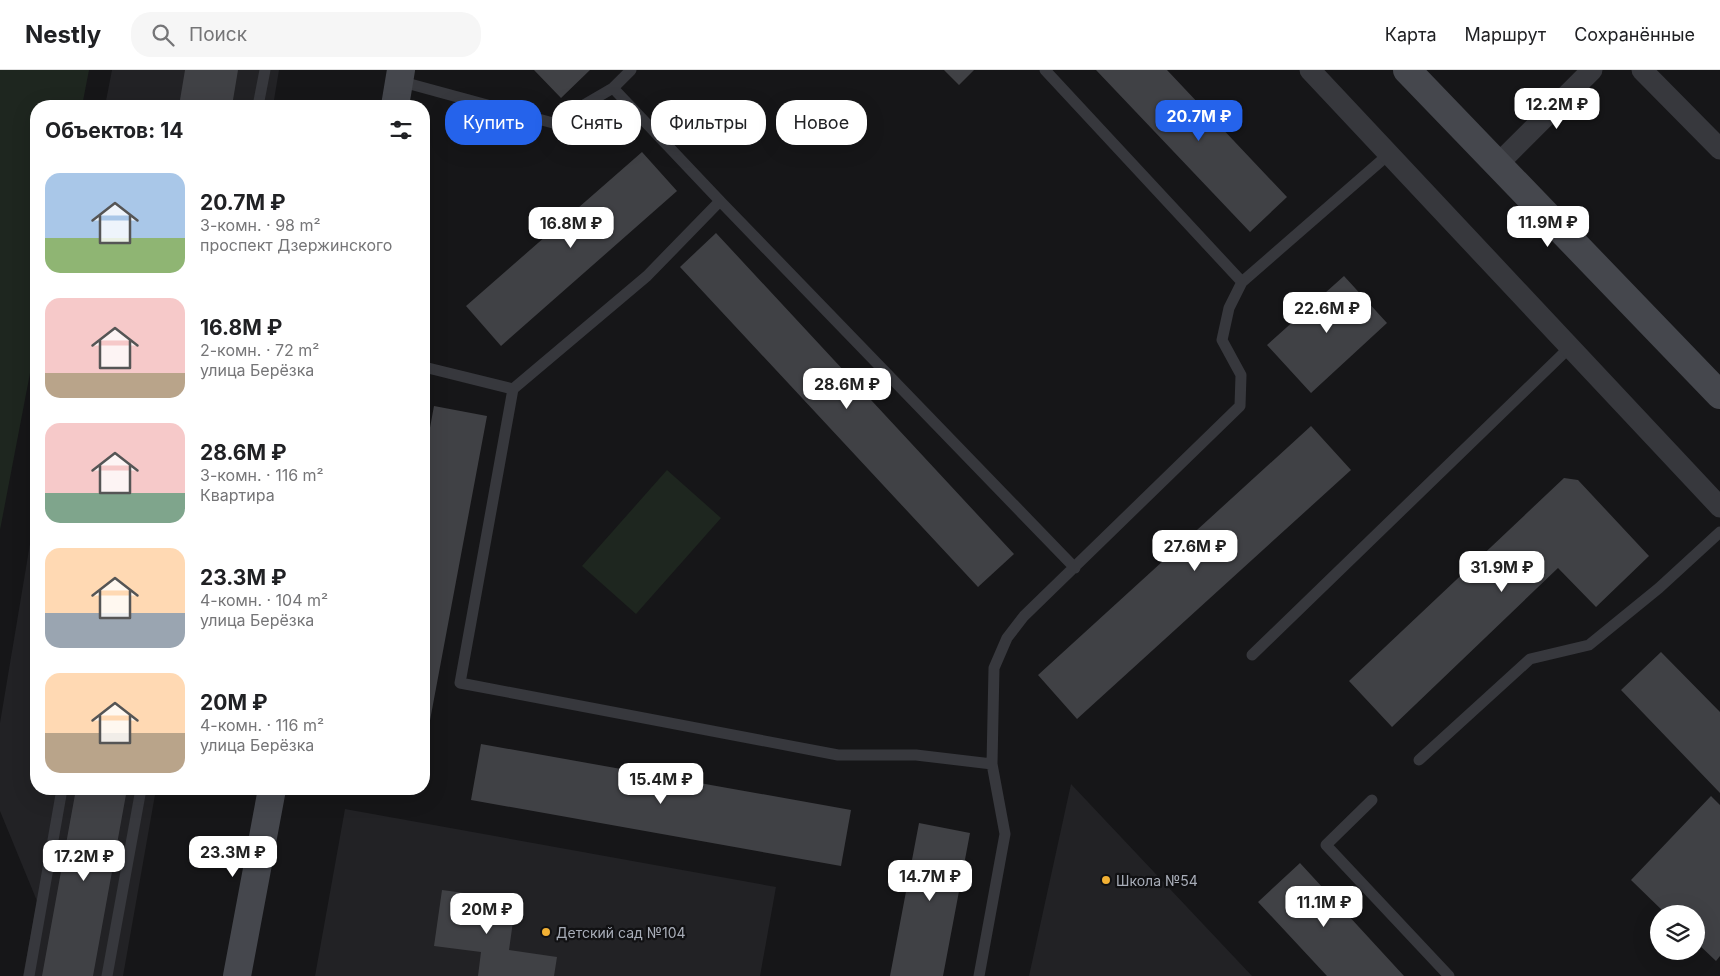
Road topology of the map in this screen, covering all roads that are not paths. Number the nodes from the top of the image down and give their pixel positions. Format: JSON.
{"nodes":[{"id":1,"x":265,"y":70,"type":"edge"},
{"id":2,"x":631,"y":70,"type":"edge"},
{"id":3,"x":1045,"y":70,"type":"edge"},
{"id":4,"x":1310,"y":70,"type":"edge"},
{"id":5,"x":1407,"y":70,"type":"edge"},
{"id":6,"x":1592,"y":70,"type":"edge"},
{"id":7,"x":1642,"y":70,"type":"edge"},
{"id":8,"x":398,"y":86,"type":"edge"},
{"id":9,"x":612,"y":88,"type":"junction"},
{"id":10,"x":259,"y":100,"type":"edge"},
{"id":11,"x":1720,"y":149,"type":"edge"},
{"id":12,"x":1389,"y":154,"type":"junction"},
{"id":13,"x":1497,"y":165,"type":"junction"},
{"id":14,"x":720,"y":201,"type":"junction"},
{"id":15,"x":1242,"y":282,"type":"junction"},
{"id":16,"x":1569,"y":348,"type":"junction"},
{"id":17,"x":430,"y":368,"type":"edge"},
{"id":18,"x":513,"y":389,"type":"junction"},
{"id":19,"x":1720,"y":395,"type":"edge"},
{"id":20,"x":1720,"y":508,"type":"edge"},
{"id":21,"x":1720,"y":532,"type":"edge"},
{"id":22,"x":1075,"y":568,"type":"junction"},
{"id":23,"x":1252,"y":655,"type":"dead end"},
{"id":24,"x":1418,"y":760,"type":"dead end"},
{"id":25,"x":992,"y":764,"type":"junction"},
{"id":26,"x":61,"y":795,"type":"edge"},
{"id":27,"x":140,"y":795,"type":"edge"},
{"id":28,"x":271,"y":795,"type":"edge"},
{"id":29,"x":1372,"y":800,"type":"dead end"},
{"id":30,"x":29,"y":976,"type":"edge"},
{"id":31,"x":108,"y":976,"type":"edge"},
{"id":32,"x":237,"y":976,"type":"edge"},
{"id":33,"x":979,"y":976,"type":"edge"},
{"id":34,"x":1449,"y":976,"type":"edge"}],
"edges":[{"from":1,"to":10,"type":"lane"},
{"from":2,"to":9,"type":"lane"},
{"from":3,"to":15,"type":"lane"},
{"from":4,"to":12,"type":"street"},
{"from":5,"to":13,"type":"main road"},
{"from":6,"to":13,"type":"street"},
{"from":7,"to":11,"type":"street"},
{"from":8,"to":9,"type":"lane"},
{"from":9,"to":14,"type":"lane"},
{"from":12,"to":15,"type":"lane"},
{"from":12,"to":16,"type":"street"},
{"from":13,"to":19,"type":"main road"},
{"from":14,"to":18,"type":"lane"},
{"from":14,"to":22,"type":"lane"},
{"from":15,"to":22,"type":"lane"},
{"from":16,"to":20,"type":"street"},
{"from":16,"to":23,"type":"lane"},
{"from":17,"to":18,"type":"lane"},
{"from":18,"to":25,"type":"lane"},
{"from":21,"to":24,"type":"lane"},
{"from":22,"to":25,"type":"lane"},
{"from":25,"to":33,"type":"lane"},
{"from":26,"to":30,"type":"lane"},
{"from":27,"to":31,"type":"lane"},
{"from":28,"to":32,"type":"main road"},
{"from":29,"to":34,"type":"lane"}]}
